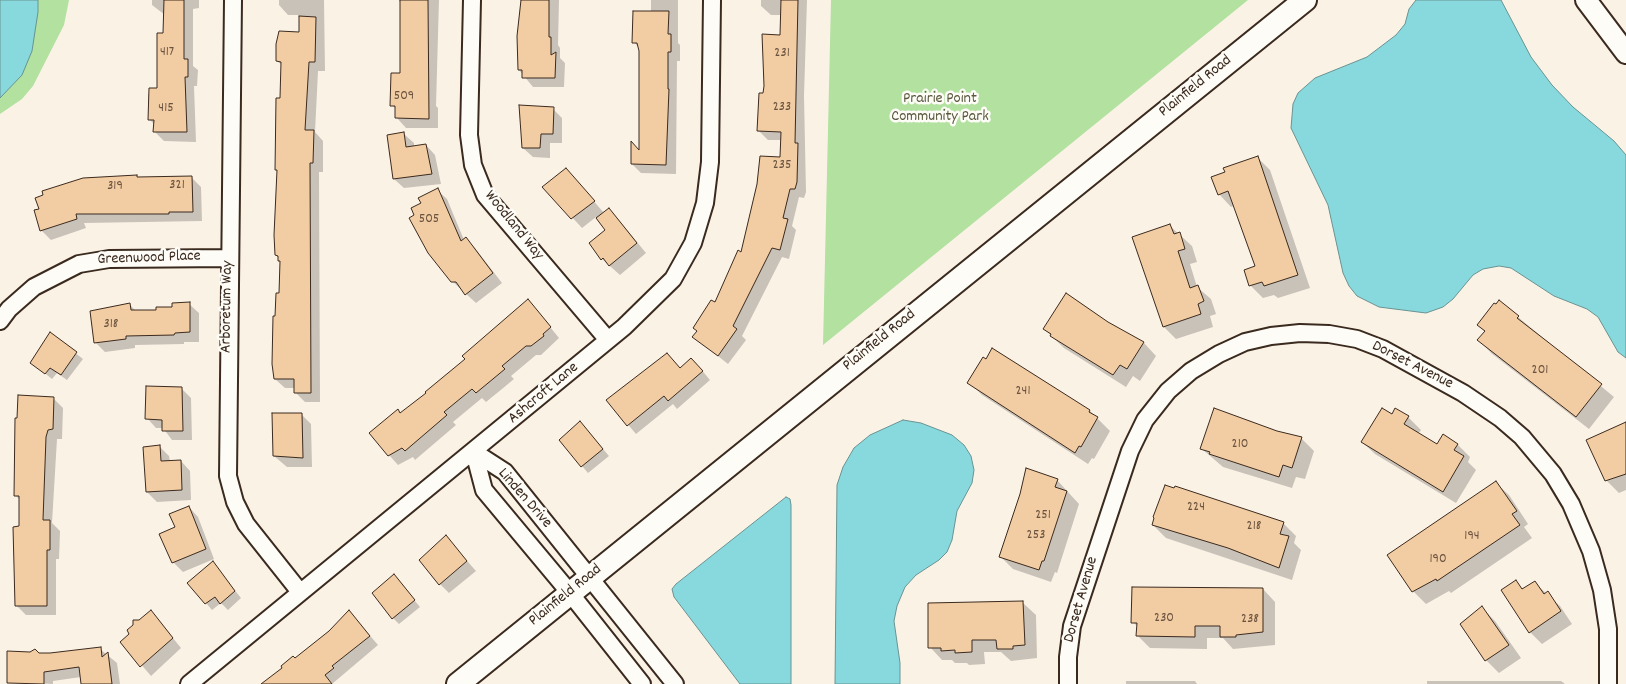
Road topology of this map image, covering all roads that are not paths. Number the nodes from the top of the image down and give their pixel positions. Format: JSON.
{"nodes":[{"id":1,"x":233,"y":0,"type":"edge"},
{"id":2,"x":472,"y":0,"type":"edge"},
{"id":3,"x":712,"y":0,"type":"edge"},
{"id":4,"x":1305,"y":0,"type":"edge"},
{"id":5,"x":1586,"y":0,"type":"edge"},
{"id":6,"x":1626,"y":52,"type":"edge"},
{"id":7,"x":229,"y":258,"type":"junction"},
{"id":8,"x":0,"y":321,"type":"edge"},
{"id":9,"x":608,"y":340,"type":"junction"},
{"id":10,"x":474,"y":452,"type":"junction"},
{"id":11,"x":588,"y":578,"type":"junction"},
{"id":12,"x":300,"y":592,"type":"junction"},
{"id":13,"x":570,"y":593,"type":"junction"},
{"id":14,"x":189,"y":684,"type":"edge"},
{"id":15,"x":458,"y":684,"type":"edge"},
{"id":16,"x":642,"y":684,"type":"edge"},
{"id":17,"x":675,"y":684,"type":"edge"},
{"id":18,"x":1068,"y":684,"type":"edge"},
{"id":19,"x":1608,"y":684,"type":"edge"}],
"edges":[{"from":1,"to":7,"type":"street","name":"Arboretum Way"},
{"from":2,"to":9,"type":"street","name":"Woodland Way"},
{"from":3,"to":9,"type":"street","name":"Ashcroft Lane"},
{"from":4,"to":11,"type":"main road","name":"Plainfield Road"},
{"from":5,"to":6,"type":"street"},
{"from":7,"to":8,"type":"street","name":"Greenwood Place"},
{"from":7,"to":12,"type":"street","name":"Arboretum Way"},
{"from":9,"to":10,"type":"street","name":"Ashcroft Lane"},
{"from":10,"to":11,"type":"street","name":"Linden Drive"},
{"from":10,"to":12,"type":"street","name":"Ashcroft Lane"},
{"from":10,"to":13,"type":"street","name":"Linden Drive"},
{"from":11,"to":13,"type":"main road","name":"Plainfield Road"},
{"from":11,"to":17,"type":"street","name":"Linden Drive"},
{"from":12,"to":14,"type":"street","name":"Ashcroft Lane"},
{"from":13,"to":15,"type":"main road","name":"Plainfield Road"},
{"from":13,"to":16,"type":"street","name":"Linden Drive"},
{"from":18,"to":19,"type":"street","name":"Dorset Avenue"}]}
